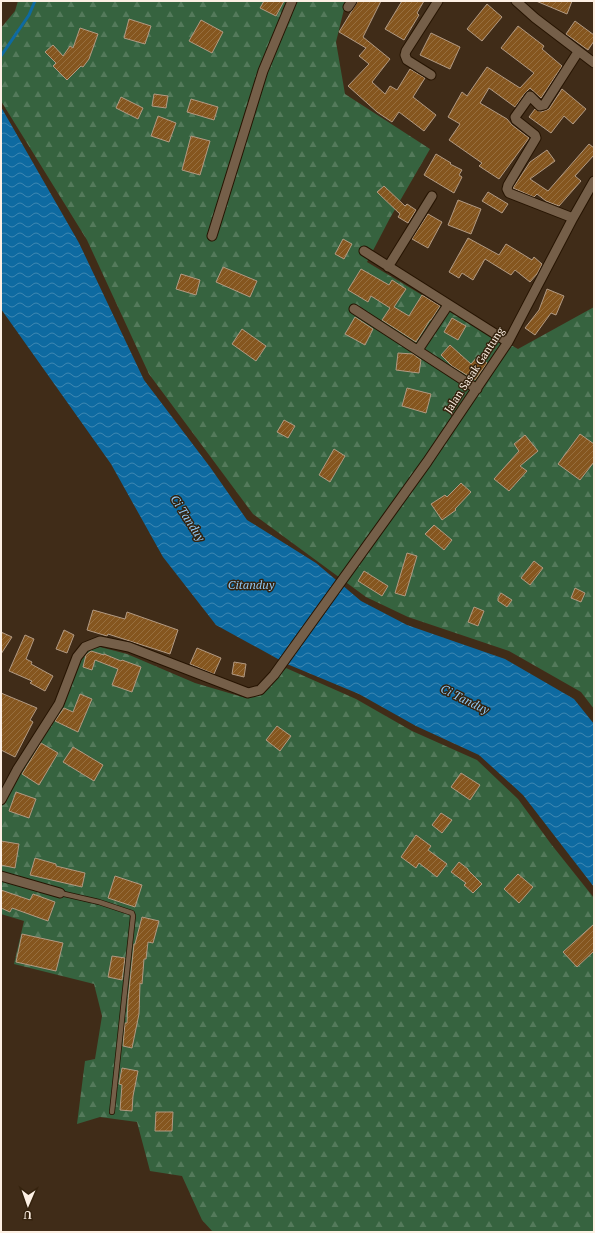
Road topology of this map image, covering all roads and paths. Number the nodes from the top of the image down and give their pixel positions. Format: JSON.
{"nodes":[{"id":1,"x":292,"y":1,"type":"edge"},
{"id":2,"x":438,"y":1,"type":"edge"},
{"id":3,"x":516,"y":1,"type":"edge"},
{"id":4,"x":578,"y":52,"type":"junction"},
{"id":5,"x":594,"y":63,"type":"edge"},
{"id":6,"x":431,"y":75,"type":"dead end"},
{"id":7,"x":594,"y":181,"type":"edge"},
{"id":8,"x":432,"y":196,"type":"dead end"},
{"id":9,"x":572,"y":218,"type":"junction"},
{"id":10,"x":212,"y":236,"type":"dead end"},
{"id":11,"x":364,"y":252,"type":"dead end"},
{"id":12,"x":388,"y":267,"type":"junction"},
{"id":13,"x":448,"y":305,"type":"junction"},
{"id":14,"x":354,"y":309,"type":"dead end"},
{"id":15,"x":508,"y":342,"type":"junction"},
{"id":16,"x":418,"y":350,"type":"junction"},
{"id":17,"x":477,"y":389,"type":"junction"},
{"id":18,"x":1,"y":800,"type":"edge"},
{"id":19,"x":1,"y":876,"type":"edge"},
{"id":20,"x":60,"y":893,"type":"joint"},
{"id":21,"x":112,"y":1112,"type":"dead end"}],
"edges":[{"from":1,"to":10,"type":"street"},
{"from":2,"to":6,"type":"street"},
{"from":3,"to":4,"type":"street"},
{"from":4,"to":5,"type":"street"},
{"from":4,"to":9,"type":"street"},
{"from":7,"to":9,"type":"street","name":"Jalan Sasak Gantung"},
{"from":8,"to":12,"type":"street"},
{"from":9,"to":15,"type":"street","name":"Jalan Sasak Gantung"},
{"from":11,"to":12,"type":"street"},
{"from":12,"to":13,"type":"street"},
{"from":13,"to":15,"type":"street"},
{"from":13,"to":16,"type":"street"},
{"from":14,"to":16,"type":"street"},
{"from":15,"to":17,"type":"street","name":"Jalan Sasak Gantung"},
{"from":16,"to":17,"type":"street"},
{"from":17,"to":18,"type":"street","name":"Jalan Sasak Gantung"},
{"from":19,"to":20,"type":"street"},
{"from":20,"to":21,"type":"lane"}]}
